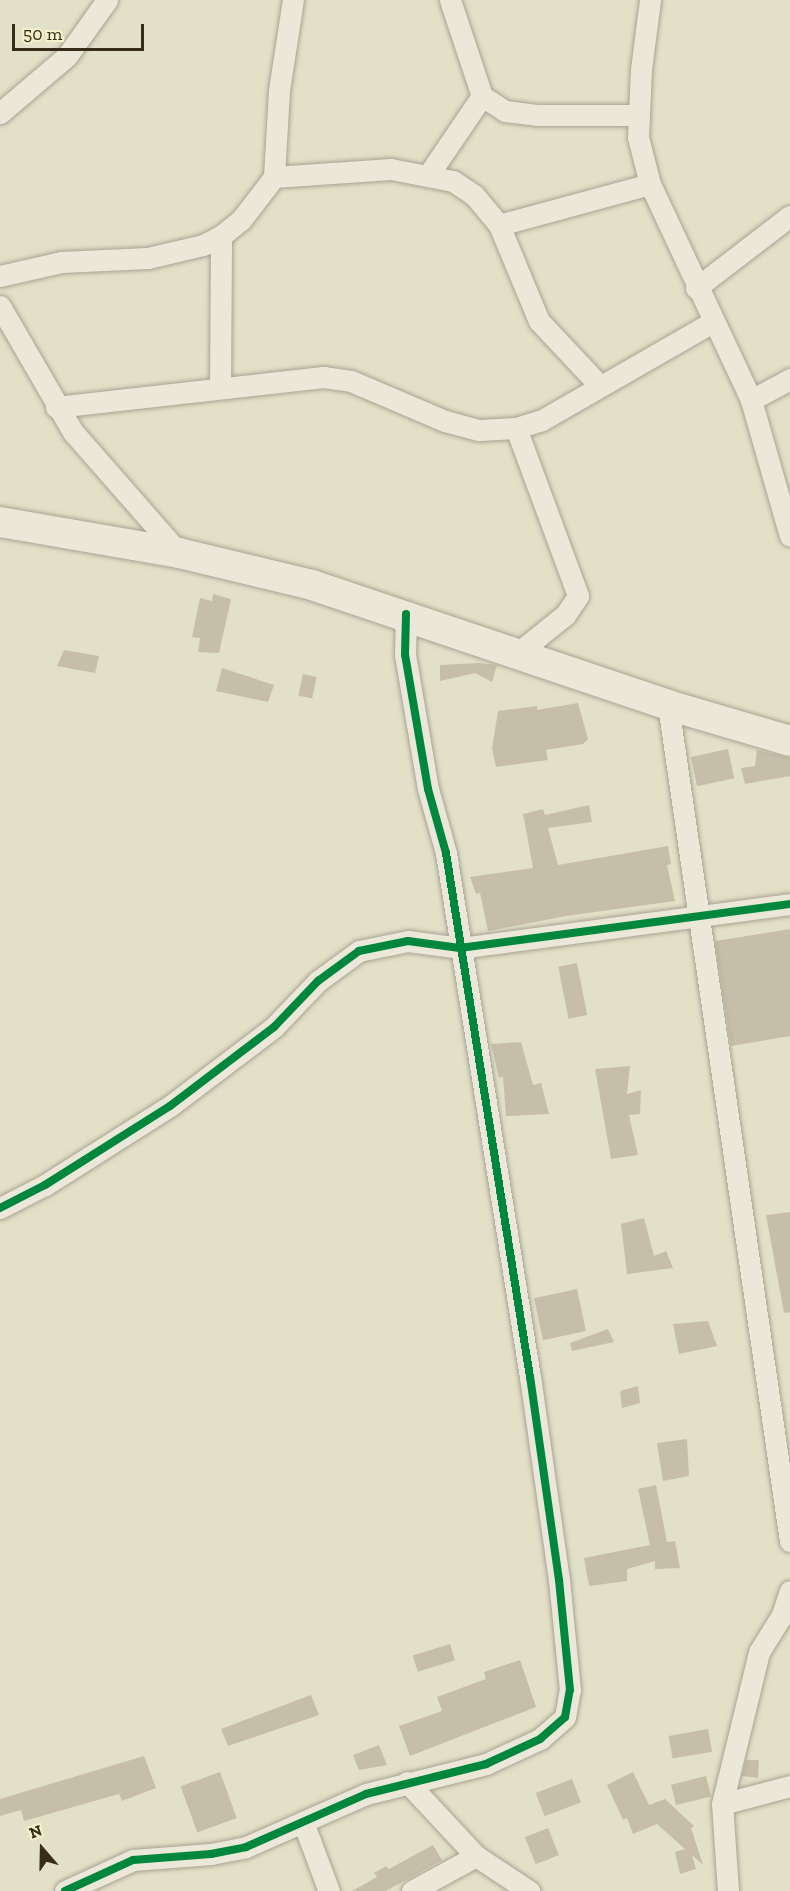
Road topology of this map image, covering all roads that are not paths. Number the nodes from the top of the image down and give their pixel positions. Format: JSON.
{"nodes":[{"id":1,"x":107,"y":0,"type":"edge"},
{"id":2,"x":293,"y":0,"type":"edge"},
{"id":3,"x":450,"y":0,"type":"edge"},
{"id":4,"x":650,"y":0,"type":"edge"},
{"id":5,"x":482,"y":96,"type":"junction"},
{"id":6,"x":0,"y":113,"type":"edge"},
{"id":7,"x":639,"y":115,"type":"junction"},
{"id":8,"x":429,"y":174,"type":"junction"},
{"id":9,"x":274,"y":177,"type":"junction"},
{"id":10,"x":650,"y":184,"type":"junction"},
{"id":11,"x":790,"y":216,"type":"edge"},
{"id":12,"x":499,"y":225,"type":"junction"},
{"id":13,"x":221,"y":236,"type":"junction"},
{"id":14,"x":0,"y":276,"type":"edge"},
{"id":15,"x":696,"y":288,"type":"junction"},
{"id":16,"x":0,"y":306,"type":"edge"},
{"id":17,"x":714,"y":321,"type":"junction"},
{"id":18,"x":790,"y":378,"type":"edge"},
{"id":19,"x":600,"y":386,"type":"junction"},
{"id":20,"x":220,"y":387,"type":"junction"},
{"id":21,"x":751,"y":400,"type":"junction"},
{"id":22,"x":56,"y":406,"type":"junction"},
{"id":23,"x":516,"y":428,"type":"junction"},
{"id":24,"x":787,"y":514,"type":"edge"},
{"id":25,"x":0,"y":522,"type":"edge"},
{"id":26,"x":790,"y":536,"type":"edge"},
{"id":27,"x":179,"y":553,"type":"junction"},
{"id":28,"x":406,"y":614,"type":"junction"},
{"id":29,"x":519,"y":652,"type":"junction"},
{"id":30,"x":668,"y":705,"type":"junction"},
{"id":31,"x":790,"y":741,"type":"edge"},
{"id":32,"x":790,"y":904,"type":"edge"},
{"id":33,"x":697,"y":918,"type":"junction"},
{"id":34,"x":460,"y":948,"type":"junction"},
{"id":35,"x":0,"y":1195,"type":"edge"},
{"id":36,"x":23,"y":1196,"type":"junction"},
{"id":37,"x":0,"y":1208,"type":"edge"},
{"id":38,"x":790,"y":1541,"type":"edge"},
{"id":39,"x":790,"y":1591,"type":"edge"},
{"id":40,"x":407,"y":1782,"type":"junction"},
{"id":41,"x":790,"y":1786,"type":"edge"},
{"id":42,"x":722,"y":1804,"type":"junction"},
{"id":43,"x":303,"y":1822,"type":"junction"},
{"id":44,"x":476,"y":1856,"type":"junction"},
{"id":45,"x":65,"y":1891,"type":"edge"},
{"id":46,"x":329,"y":1891,"type":"edge"},
{"id":47,"x":412,"y":1891,"type":"edge"},
{"id":48,"x":529,"y":1891,"type":"edge"},
{"id":49,"x":728,"y":1891,"type":"edge"}],
"edges":[{"from":1,"to":6,"type":"street"},
{"from":2,"to":9,"type":"street"},
{"from":3,"to":5,"type":"street"},
{"from":4,"to":7,"type":"street"},
{"from":5,"to":7,"type":"street"},
{"from":5,"to":8,"type":"street"},
{"from":7,"to":10,"type":"street"},
{"from":8,"to":9,"type":"street"},
{"from":8,"to":12,"type":"street"},
{"from":9,"to":13,"type":"street"},
{"from":10,"to":12,"type":"street"},
{"from":10,"to":15,"type":"street"},
{"from":11,"to":15,"type":"street"},
{"from":12,"to":19,"type":"street"},
{"from":13,"to":14,"type":"street"},
{"from":13,"to":20,"type":"street"},
{"from":15,"to":17,"type":"street"},
{"from":16,"to":22,"type":"street"},
{"from":17,"to":19,"type":"street"},
{"from":17,"to":21,"type":"street"},
{"from":18,"to":21,"type":"street"},
{"from":19,"to":23,"type":"street"},
{"from":20,"to":22,"type":"street"},
{"from":20,"to":23,"type":"street"},
{"from":21,"to":24,"type":"street"},
{"from":22,"to":27,"type":"street"},
{"from":23,"to":29,"type":"street"},
{"from":24,"to":26,"type":"street"},
{"from":25,"to":27,"type":"street"},
{"from":27,"to":28,"type":"street"},
{"from":28,"to":29,"type":"street"},
{"from":28,"to":34,"type":"street"},
{"from":29,"to":30,"type":"street"},
{"from":30,"to":31,"type":"street"},
{"from":30,"to":33,"type":"street"},
{"from":32,"to":33,"type":"street"},
{"from":33,"to":34,"type":"street"},
{"from":33,"to":38,"type":"street"},
{"from":34,"to":36,"type":"street"},
{"from":34,"to":40,"type":"street"},
{"from":35,"to":36,"type":"street"},
{"from":36,"to":37,"type":"street"},
{"from":39,"to":42,"type":"street"},
{"from":40,"to":43,"type":"street"},
{"from":40,"to":44,"type":"street"},
{"from":41,"to":42,"type":"street"},
{"from":42,"to":49,"type":"street"},
{"from":43,"to":45,"type":"street"},
{"from":43,"to":46,"type":"street"},
{"from":44,"to":47,"type":"street"},
{"from":44,"to":48,"type":"street"}]}
